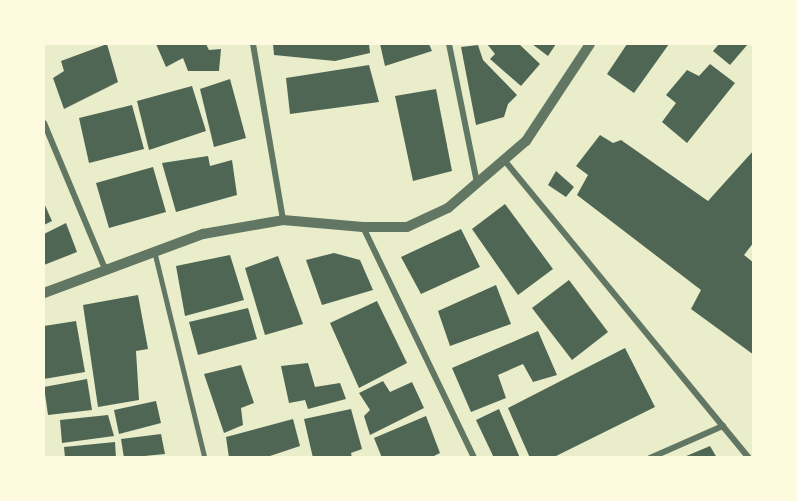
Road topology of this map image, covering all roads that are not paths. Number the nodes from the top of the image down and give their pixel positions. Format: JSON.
{"nodes":[{"id":1,"x":253,"y":44,"type":"edge"},
{"id":2,"x":449,"y":44,"type":"edge"},
{"id":3,"x":590,"y":44,"type":"edge"},
{"id":4,"x":44,"y":123,"type":"edge"},
{"id":5,"x":505,"y":161,"type":"junction"},
{"id":6,"x":477,"y":184,"type":"junction"},
{"id":7,"x":283,"y":220,"type":"junction"},
{"id":8,"x":363,"y":227,"type":"junction"},
{"id":9,"x":155,"y":250,"type":"junction"},
{"id":10,"x":105,"y":269,"type":"junction"},
{"id":11,"x":44,"y":293,"type":"edge"},
{"id":12,"x":723,"y":426,"type":"junction"},
{"id":13,"x":205,"y":458,"type":"edge"},
{"id":14,"x":474,"y":458,"type":"edge"},
{"id":15,"x":650,"y":458,"type":"edge"},
{"id":16,"x":749,"y":458,"type":"edge"}],
"edges":[{"from":1,"to":7,"type":"street"},
{"from":2,"to":6,"type":"street"},
{"from":3,"to":5,"type":"street"},
{"from":4,"to":10,"type":"street"},
{"from":5,"to":6,"type":"street"},
{"from":5,"to":12,"type":"street"},
{"from":6,"to":8,"type":"street"},
{"from":7,"to":8,"type":"street"},
{"from":7,"to":9,"type":"street"},
{"from":8,"to":14,"type":"street"},
{"from":9,"to":10,"type":"street"},
{"from":9,"to":13,"type":"lane"},
{"from":10,"to":11,"type":"street"},
{"from":12,"to":15,"type":"street"},
{"from":12,"to":16,"type":"street"}]}
